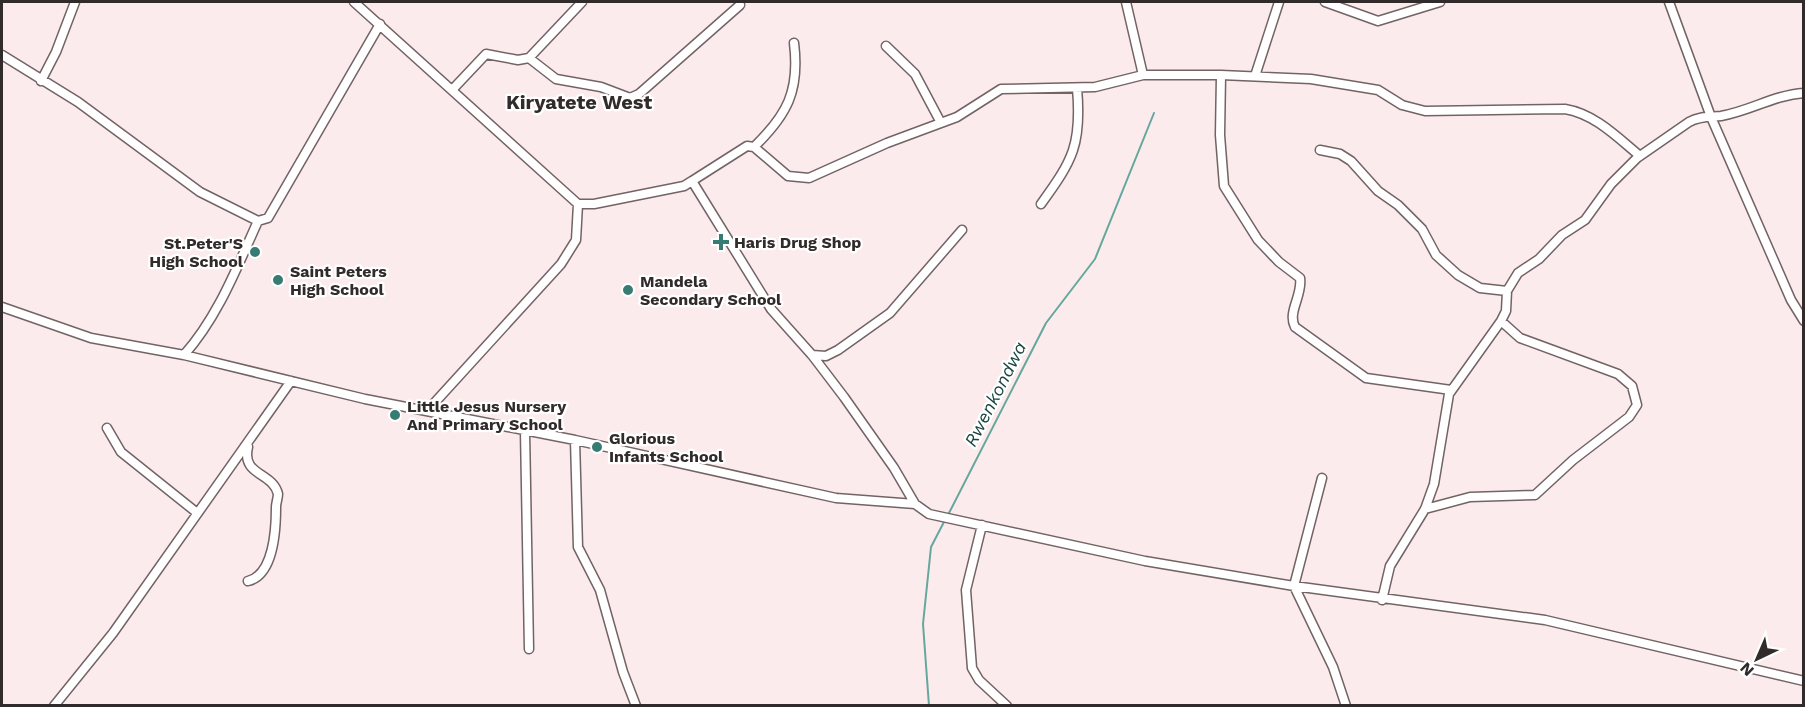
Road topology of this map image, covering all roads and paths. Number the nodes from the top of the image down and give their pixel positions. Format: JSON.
{"nodes":[{"id":1,"x":75,"y":2,"type":"edge"},
{"id":2,"x":354,"y":2,"type":"edge"},
{"id":3,"x":582,"y":2,"type":"edge"},
{"id":4,"x":1126,"y":2,"type":"edge"},
{"id":5,"x":1279,"y":2,"type":"edge"},
{"id":6,"x":1325,"y":2,"type":"edge"},
{"id":7,"x":1440,"y":2,"type":"edge"},
{"id":8,"x":1669,"y":2,"type":"edge"},
{"id":9,"x":740,"y":5,"type":"dead end"},
{"id":10,"x":380,"y":24,"type":"junction"},
{"id":11,"x":794,"y":43,"type":"dead end"},
{"id":12,"x":886,"y":46,"type":"dead end"},
{"id":13,"x":2,"y":55,"type":"edge"},
{"id":14,"x":529,"y":58,"type":"junction"},
{"id":15,"x":1143,"y":75,"type":"junction"},
{"id":16,"x":1221,"y":75,"type":"junction"},
{"id":17,"x":1255,"y":76,"type":"junction"},
{"id":18,"x":41,"y":81,"type":"junction"},
{"id":19,"x":1077,"y":88,"type":"junction"},
{"id":20,"x":452,"y":90,"type":"junction"},
{"id":21,"x":1803,"y":93,"type":"edge"},
{"id":22,"x":1711,"y":117,"type":"junction"},
{"id":23,"x":941,"y":123,"type":"junction"},
{"id":24,"x":754,"y":147,"type":"junction"},
{"id":25,"x":1320,"y":150,"type":"dead end"},
{"id":26,"x":1640,"y":156,"type":"junction"},
{"id":27,"x":692,"y":181,"type":"junction"},
{"id":28,"x":578,"y":204,"type":"junction"},
{"id":29,"x":1041,"y":204,"type":"dead end"},
{"id":30,"x":258,"y":221,"type":"junction"},
{"id":31,"x":962,"y":230,"type":"dead end"},
{"id":32,"x":1507,"y":291,"type":"junction"},
{"id":33,"x":2,"y":307,"type":"edge"},
{"id":34,"x":1501,"y":321,"type":"junction"},
{"id":35,"x":1803,"y":321,"type":"edge"},
{"id":36,"x":184,"y":355,"type":"junction"},
{"id":37,"x":812,"y":355,"type":"junction"},
{"id":38,"x":291,"y":381,"type":"junction"},
{"id":39,"x":1451,"y":390,"type":"junction"},
{"id":40,"x":427,"y":411,"type":"junction"},
{"id":41,"x":106,"y":429,"type":"dead end"},
{"id":42,"x":525,"y":431,"type":"junction"},
{"id":43,"x":575,"y":440,"type":"junction"},
{"id":44,"x":250,"y":441,"type":"junction"},
{"id":45,"x":1322,"y":478,"type":"dead end"},
{"id":46,"x":915,"y":504,"type":"junction"},
{"id":47,"x":1425,"y":509,"type":"junction"},
{"id":48,"x":196,"y":512,"type":"junction"},
{"id":49,"x":982,"y":525,"type":"junction"},
{"id":50,"x":248,"y":581,"type":"dead end"},
{"id":51,"x":1294,"y":586,"type":"junction"},
{"id":52,"x":1382,"y":600,"type":"junction"},
{"id":53,"x":529,"y":649,"type":"dead end"},
{"id":54,"x":1803,"y":681,"type":"edge"},
{"id":55,"x":54,"y":705,"type":"edge"},
{"id":56,"x":636,"y":705,"type":"edge"},
{"id":57,"x":1007,"y":705,"type":"edge"},
{"id":58,"x":1346,"y":705,"type":"edge"}],
"edges":[{"from":1,"to":18,"type":"street"},
{"from":2,"to":10,"type":"street"},
{"from":3,"to":14,"type":"street"},
{"from":4,"to":15,"type":"street"},
{"from":5,"to":17,"type":"street"},
{"from":6,"to":7,"type":"street"},
{"from":8,"to":22,"type":"street"},
{"from":9,"to":14,"type":"street"},
{"from":10,"to":20,"type":"street"},
{"from":10,"to":30,"type":"street"},
{"from":11,"to":24,"type":"street"},
{"from":12,"to":23,"type":"street"},
{"from":13,"to":18,"type":"street"},
{"from":14,"to":20,"type":"street"},
{"from":15,"to":16,"type":"street"},
{"from":15,"to":19,"type":"street"},
{"from":16,"to":17,"type":"street"},
{"from":16,"to":39,"type":"street"},
{"from":17,"to":26,"type":"street"},
{"from":18,"to":30,"type":"street"},
{"from":19,"to":23,"type":"street"},
{"from":19,"to":29,"type":"street"},
{"from":20,"to":28,"type":"street"},
{"from":21,"to":22,"type":"street"},
{"from":22,"to":26,"type":"street"},
{"from":22,"to":35,"type":"street"},
{"from":23,"to":24,"type":"street"},
{"from":24,"to":27,"type":"street"},
{"from":25,"to":32,"type":"street"},
{"from":26,"to":32,"type":"street"},
{"from":27,"to":28,"type":"street"},
{"from":27,"to":37,"type":"street"},
{"from":28,"to":40,"type":"street"},
{"from":30,"to":36,"type":"street"},
{"from":31,"to":37,"type":"street"},
{"from":32,"to":34,"type":"street"},
{"from":33,"to":36,"type":"street"},
{"from":34,"to":39,"type":"street"},
{"from":34,"to":47,"type":"street"},
{"from":36,"to":38,"type":"street"},
{"from":37,"to":46,"type":"street"},
{"from":38,"to":40,"type":"street"},
{"from":38,"to":44,"type":"street"},
{"from":39,"to":47,"type":"street"},
{"from":40,"to":42,"type":"street"},
{"from":41,"to":48,"type":"street"},
{"from":42,"to":43,"type":"street"},
{"from":42,"to":53,"type":"street"},
{"from":43,"to":46,"type":"street"},
{"from":43,"to":56,"type":"street"},
{"from":44,"to":48,"type":"street"},
{"from":44,"to":50,"type":"street"},
{"from":45,"to":51,"type":"street"},
{"from":46,"to":49,"type":"street"},
{"from":47,"to":52,"type":"street"},
{"from":48,"to":55,"type":"street"},
{"from":49,"to":51,"type":"street"},
{"from":49,"to":57,"type":"street"},
{"from":51,"to":52,"type":"street"},
{"from":51,"to":58,"type":"street"},
{"from":52,"to":54,"type":"street"}]}
